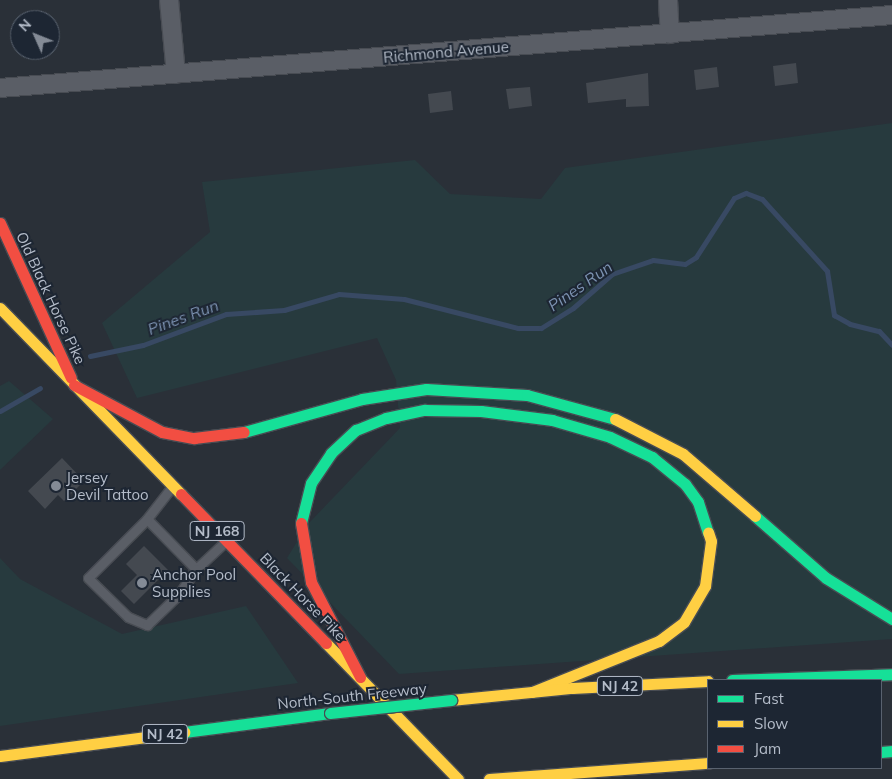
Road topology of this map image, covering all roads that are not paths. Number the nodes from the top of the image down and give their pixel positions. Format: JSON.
{"nodes":[{"id":1,"x":169,"y":0,"type":"edge"},
{"id":2,"x":668,"y":0,"type":"edge"},
{"id":3,"x":892,"y":15,"type":"edge"},
{"id":4,"x":670,"y":34,"type":"junction"},
{"id":5,"x":176,"y":74,"type":"junction"},
{"id":6,"x":0,"y":88,"type":"edge"},
{"id":7,"x":0,"y":223,"type":"edge"},
{"id":8,"x":0,"y":308,"type":"edge"},
{"id":9,"x":74,"y":385,"type":"junction"},
{"id":10,"x":173,"y":486,"type":"junction"},
{"id":11,"x":147,"y":519,"type":"junction"},
{"id":12,"x":227,"y":541,"type":"junction"},
{"id":13,"x":196,"y":569,"type":"junction"},
{"id":14,"x":892,"y":619,"type":"edge"},
{"id":15,"x":892,"y":674,"type":"edge"},
{"id":16,"x":360,"y":677,"type":"junction"},
{"id":17,"x":759,"y":679,"type":"edge"},
{"id":18,"x":707,"y":681,"type":"edge"},
{"id":19,"x":532,"y":692,"type":"junction"},
{"id":20,"x":0,"y":756,"type":"edge"},
{"id":21,"x":707,"y":763,"type":"edge"},
{"id":22,"x":458,"y":779,"type":"edge"},
{"id":23,"x":489,"y":779,"type":"edge"}],
"edges":[{"from":1,"to":5,"type":"street"},
{"from":2,"to":4,"type":"street"},
{"from":3,"to":4,"type":"street","name":"Richmond Avenue"},
{"from":4,"to":5,"type":"street","name":"Richmond Avenue"},
{"from":5,"to":6,"type":"street","name":"Richmond Avenue"},
{"from":7,"to":9,"type":"main road","name":"Old Black Horse Pike"},
{"from":8,"to":9,"type":"main road","name":"Black Horse Pike","number":"NJ 168"},
{"from":9,"to":10,"type":"main road","name":"Black Horse Pike","number":"NJ 168"},
{"from":9,"to":14,"type":"main road"},
{"from":10,"to":11,"type":"lane"},
{"from":10,"to":12,"type":"main road","name":"Black Horse Pike","number":"NJ 168"},
{"from":11,"to":13,"type":"lane"},
{"from":11,"to":13,"type":"lane"},
{"from":12,"to":13,"type":"lane"},
{"from":12,"to":16,"type":"main road","name":"Black Horse Pike","number":"NJ 168"},
{"from":15,"to":17,"type":"main road"},
{"from":16,"to":19,"type":"main road"},
{"from":16,"to":22,"type":"main road","name":"Black Horse Pike","number":"NJ 168"},
{"from":18,"to":19,"type":"main road","name":"North-South Freeway","number":"NJ 42"},
{"from":19,"to":20,"type":"main road","name":"North-South Freeway","number":"NJ 42","bridge":true},
{"from":21,"to":23,"type":"main road"}]}
